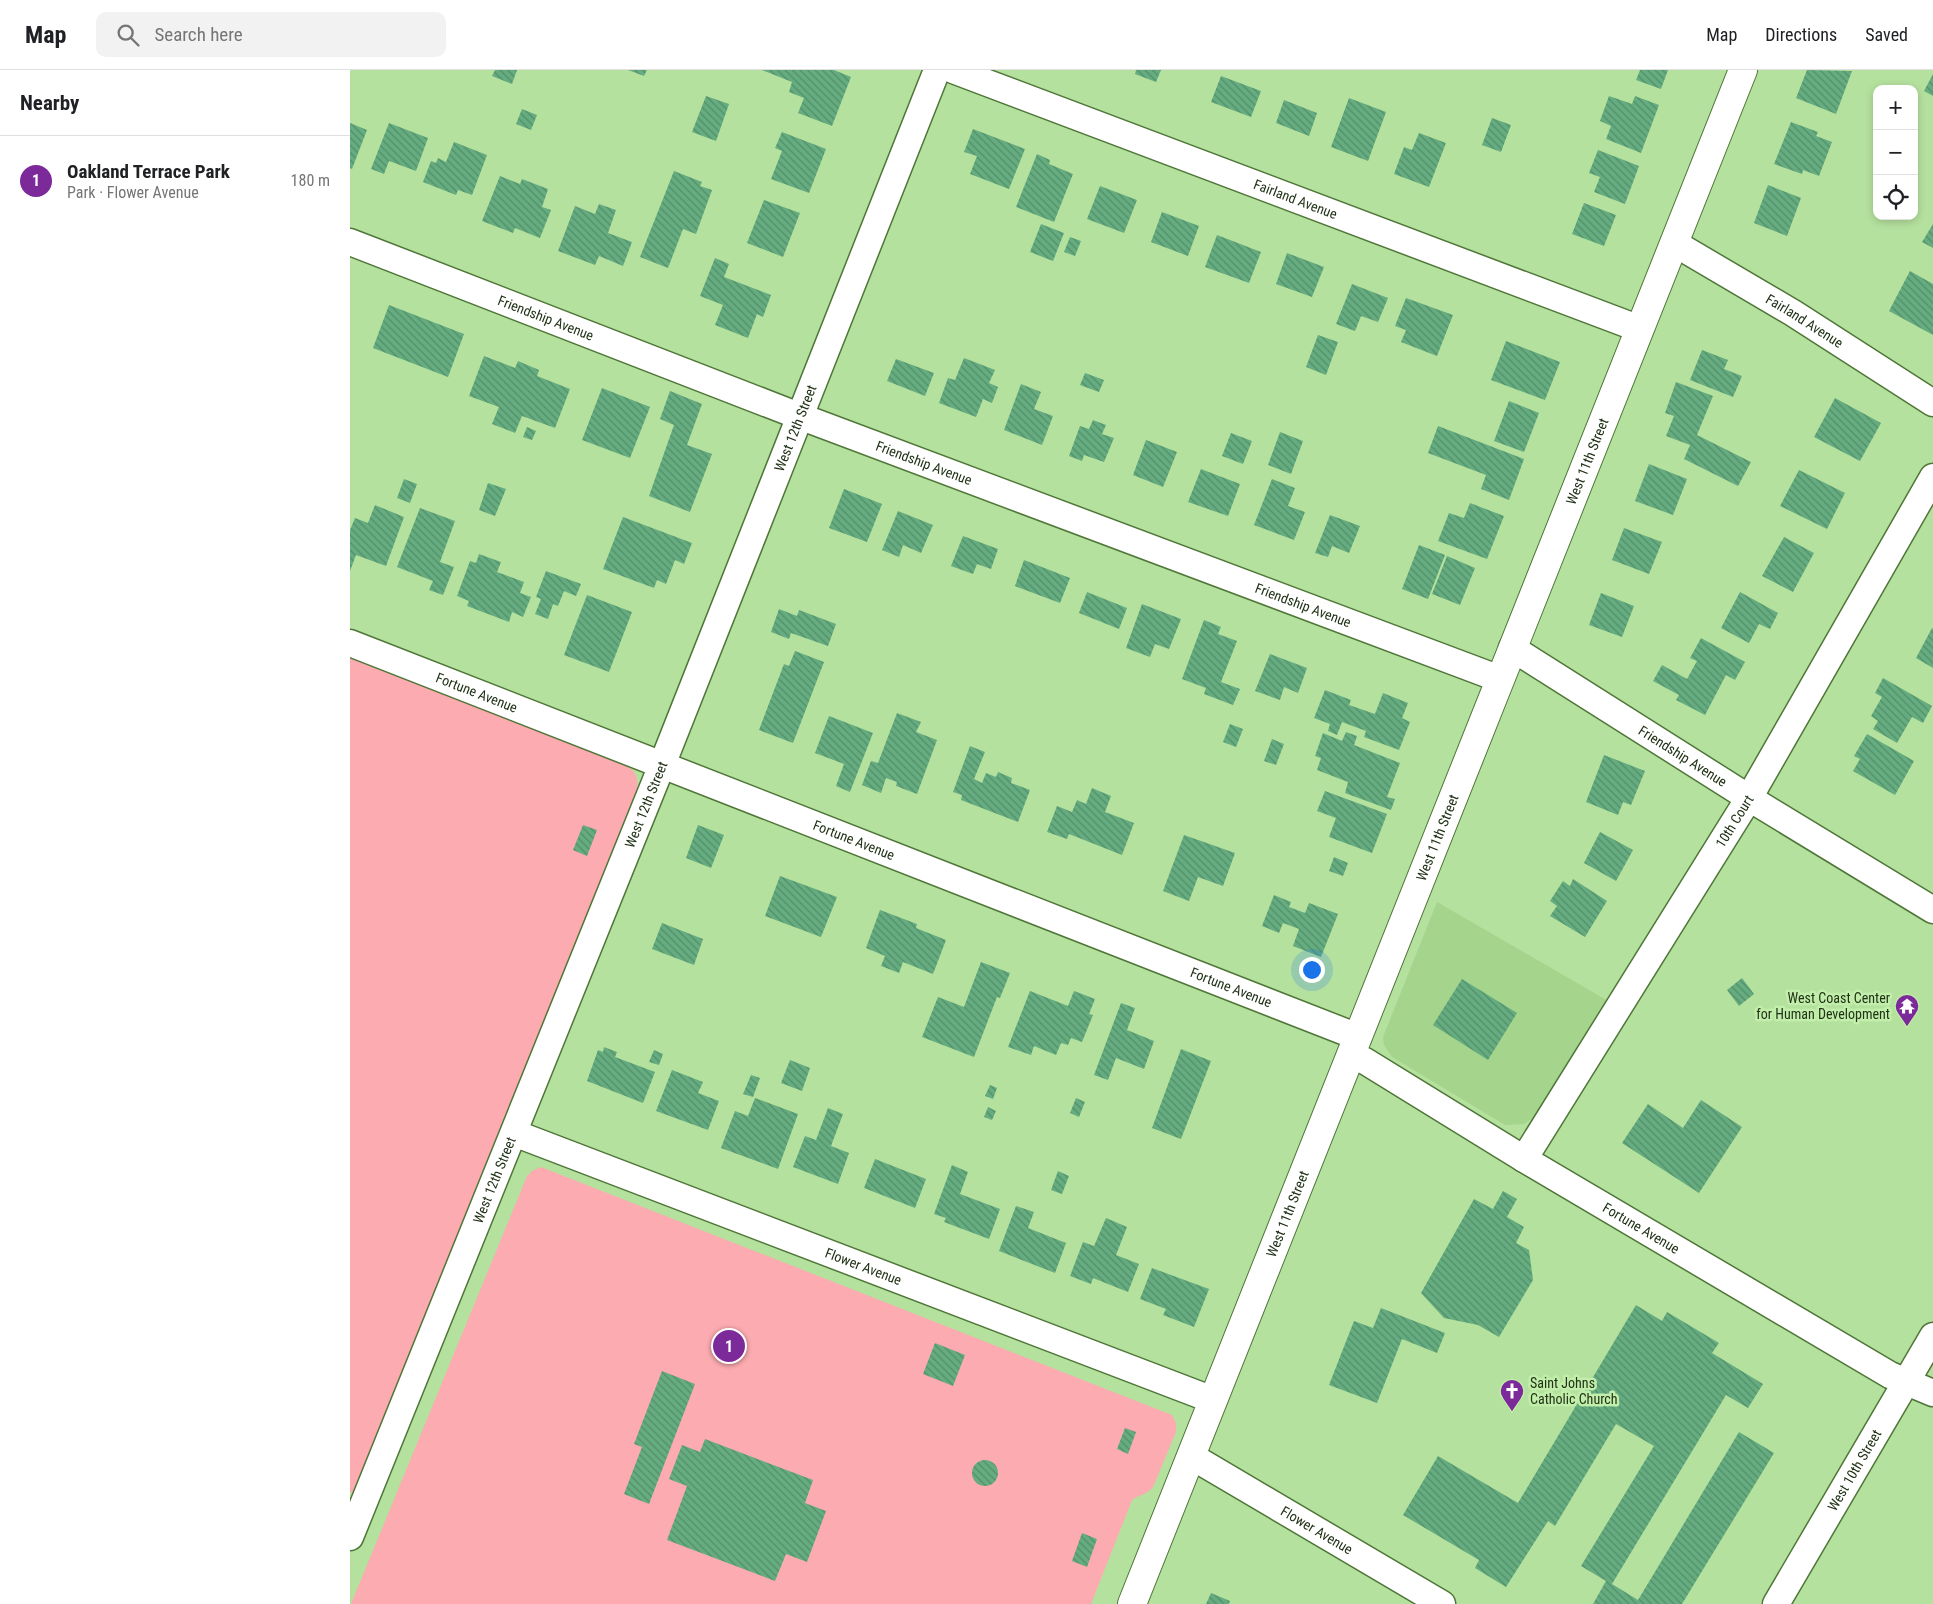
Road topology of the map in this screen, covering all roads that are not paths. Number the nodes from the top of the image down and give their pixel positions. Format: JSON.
{"nodes":[{"id":1,"x":937,"y":70,"type":"edge"},
{"id":2,"x":952,"y":70,"type":"edge"},
{"id":3,"x":1743,"y":70,"type":"edge"},
{"id":4,"x":350,"y":242,"type":"edge"},
{"id":5,"x":1674,"y":243,"type":"junction"},
{"id":6,"x":1640,"y":328,"type":"junction"},
{"id":7,"x":1933,"y":403,"type":"edge"},
{"id":8,"x":799,"y":416,"type":"junction"},
{"id":9,"x":1933,"y":477,"type":"edge"},
{"id":10,"x":350,"y":643,"type":"edge"},
{"id":11,"x":1512,"y":648,"type":"junction"},
{"id":12,"x":1500,"y":679,"type":"junction"},
{"id":13,"x":662,"y":764,"type":"junction"},
{"id":14,"x":1749,"y":798,"type":"junction"},
{"id":15,"x":1933,"y":910,"type":"edge"},
{"id":16,"x":1355,"y":1046,"type":"junction"},
{"id":17,"x":514,"y":1133,"type":"junction"},
{"id":18,"x":1524,"y":1159,"type":"junction"},
{"id":19,"x":1933,"y":1336,"type":"edge"},
{"id":20,"x":1907,"y":1382,"type":"junction"},
{"id":21,"x":1933,"y":1393,"type":"edge"},
{"id":22,"x":1213,"y":1400,"type":"junction"},
{"id":23,"x":1191,"y":1456,"type":"junction"},
{"id":24,"x":350,"y":1537,"type":"edge"},
{"id":25,"x":1132,"y":1604,"type":"edge"},
{"id":26,"x":1442,"y":1604,"type":"edge"},
{"id":27,"x":1776,"y":1604,"type":"edge"}],
"edges":[{"from":1,"to":8,"type":"street","name":"West 12th Street"},
{"from":2,"to":6,"type":"street","name":"Fairland Avenue"},
{"from":3,"to":5,"type":"main road","name":"West 11th Street"},
{"from":4,"to":8,"type":"street","name":"Friendship Avenue"},
{"from":5,"to":6,"type":"main road","name":"West 11th Street"},
{"from":5,"to":7,"type":"street","name":"Fairland Avenue"},
{"from":6,"to":11,"type":"main road","name":"West 11th Street"},
{"from":8,"to":12,"type":"street","name":"Friendship Avenue"},
{"from":8,"to":13,"type":"street","name":"West 12th Street"},
{"from":9,"to":14,"type":"street","name":"10th Court"},
{"from":10,"to":13,"type":"street","name":"Fortune Avenue"},
{"from":11,"to":12,"type":"main road","name":"West 11th Street"},
{"from":11,"to":14,"type":"street","name":"Friendship Avenue"},
{"from":12,"to":16,"type":"main road","name":"West 11th Street"},
{"from":13,"to":16,"type":"street","name":"Fortune Avenue"},
{"from":13,"to":17,"type":"street","name":"West 12th Street"},
{"from":14,"to":15,"type":"street","name":"Friendship Avenue"},
{"from":14,"to":18,"type":"street","name":"10th Court"},
{"from":16,"to":18,"type":"street","name":"Fortune Avenue"},
{"from":16,"to":22,"type":"main road","name":"West 11th Street"},
{"from":17,"to":22,"type":"street","name":"Flower Avenue"},
{"from":17,"to":24,"type":"street","name":"West 12th Street"},
{"from":18,"to":20,"type":"street","name":"Fortune Avenue"},
{"from":19,"to":20,"type":"street","name":"West 10th Street"},
{"from":20,"to":21,"type":"street","name":"Fortune Avenue"},
{"from":20,"to":27,"type":"street","name":"West 10th Street"},
{"from":22,"to":23,"type":"main road","name":"West 11th Street"},
{"from":23,"to":25,"type":"main road","name":"West 11th Street"},
{"from":23,"to":26,"type":"street","name":"Flower Avenue"}]}
